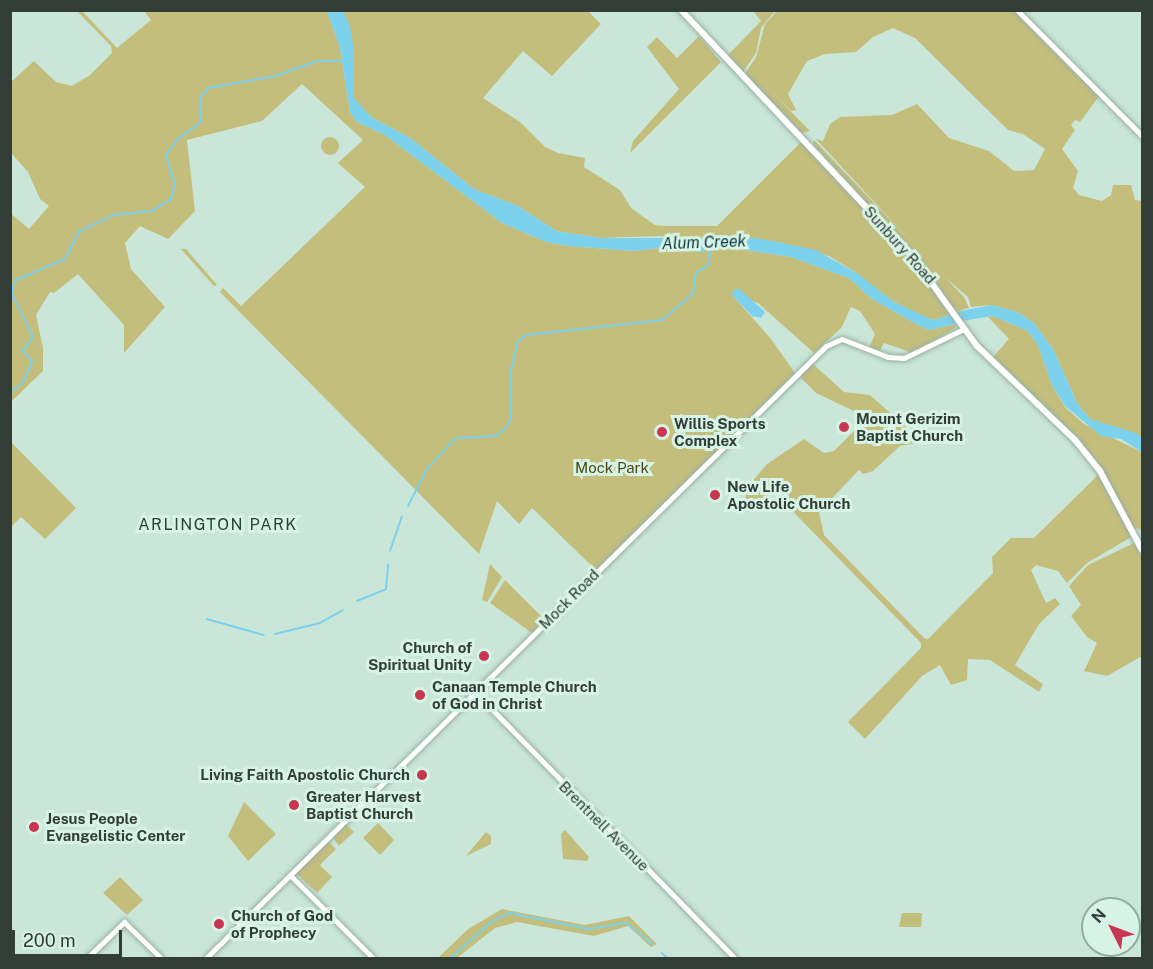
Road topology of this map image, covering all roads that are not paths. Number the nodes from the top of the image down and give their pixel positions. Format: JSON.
{"nodes":[{"id":1,"x":681,"y":10,"type":"edge"},
{"id":2,"x":1017,"y":10,"type":"edge"},
{"id":3,"x":1143,"y":136,"type":"edge"},
{"id":4,"x":963,"y":328,"type":"junction"},
{"id":5,"x":1143,"y":550,"type":"edge"},
{"id":6,"x":475,"y":692,"type":"junction"},
{"id":7,"x":290,"y":875,"type":"junction"},
{"id":8,"x":87,"y":958,"type":"edge"},
{"id":9,"x":161,"y":958,"type":"edge"},
{"id":10,"x":206,"y":958,"type":"edge"},
{"id":11,"x":373,"y":958,"type":"edge"},
{"id":12,"x":735,"y":958,"type":"edge"}],
"edges":[{"from":1,"to":4,"type":"main road","name":"Sunbury Road"},
{"from":2,"to":3,"type":"main road"},
{"from":4,"to":5,"type":"main road","name":"Sunbury Road"},
{"from":4,"to":6,"type":"main road","name":"Mock Road"},
{"from":6,"to":7,"type":"main road","name":"Mock Road"},
{"from":6,"to":12,"type":"main road","name":"Brentnell Avenue"},
{"from":7,"to":10,"type":"main road","name":"Mock Road"},
{"from":7,"to":11,"type":"main road"},
{"from":8,"to":9,"type":"main road"}]}
